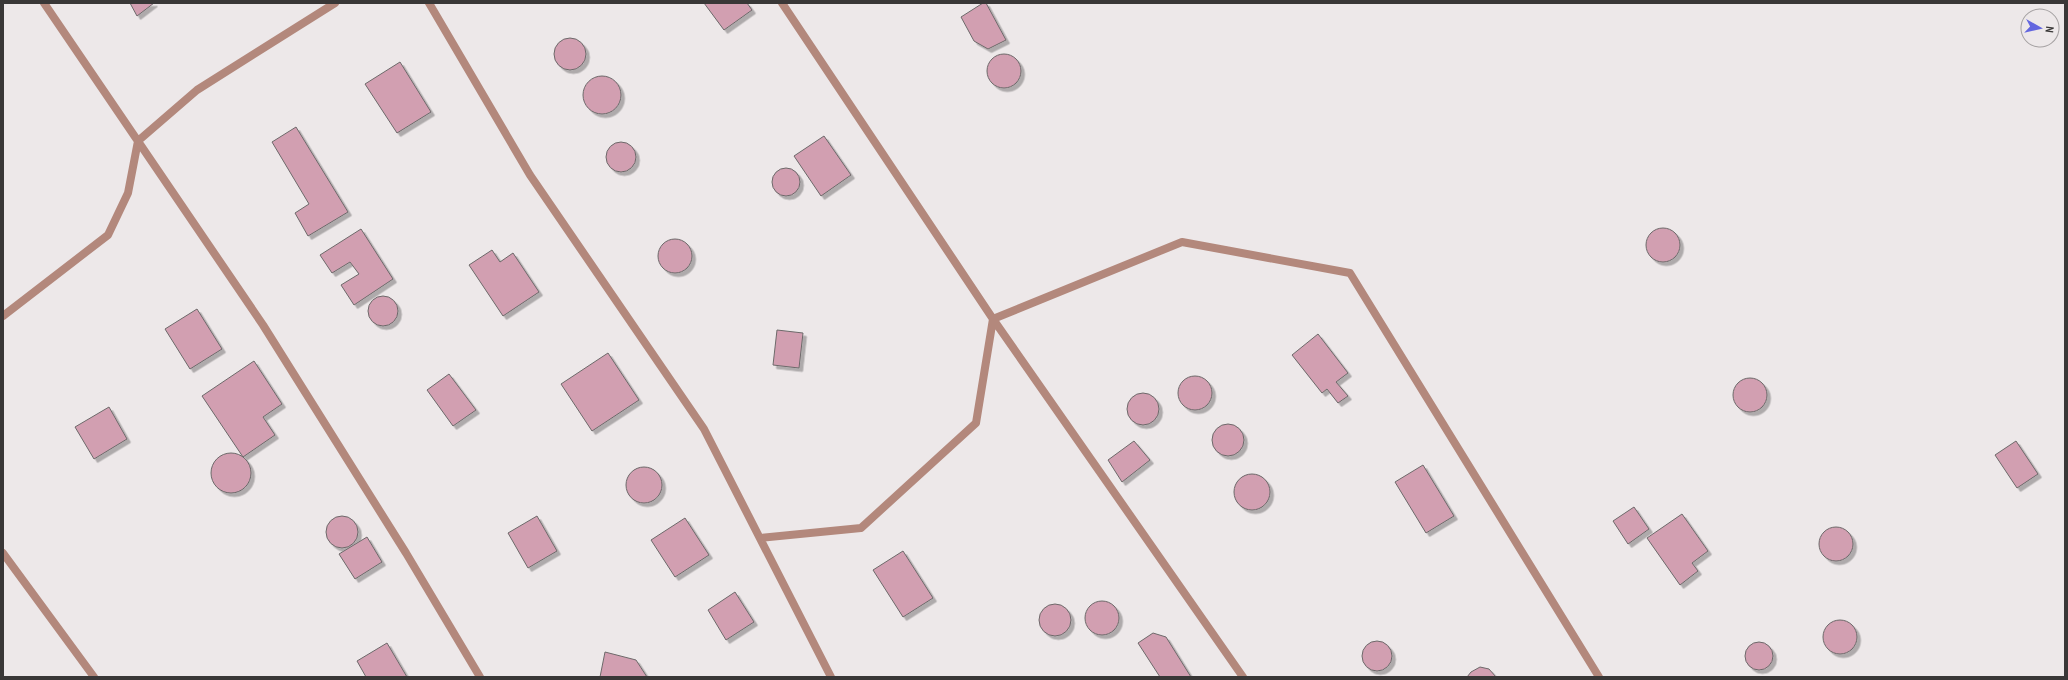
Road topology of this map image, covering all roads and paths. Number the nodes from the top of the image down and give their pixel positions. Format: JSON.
{"nodes":[{"id":1,"x":44,"y":3,"type":"edge"},
{"id":2,"x":336,"y":3,"type":"edge"},
{"id":3,"x":429,"y":3,"type":"edge"},
{"id":4,"x":782,"y":3,"type":"edge"},
{"id":5,"x":138,"y":141,"type":"junction"},
{"id":6,"x":3,"y":316,"type":"edge"},
{"id":7,"x":993,"y":319,"type":"junction"},
{"id":8,"x":760,"y":538,"type":"junction"},
{"id":9,"x":3,"y":553,"type":"edge"},
{"id":10,"x":94,"y":677,"type":"edge"},
{"id":11,"x":480,"y":677,"type":"edge"},
{"id":12,"x":831,"y":677,"type":"edge"},
{"id":13,"x":1243,"y":677,"type":"edge"},
{"id":14,"x":1599,"y":677,"type":"edge"}],
"edges":[{"from":1,"to":5,"type":"street"},
{"from":2,"to":5,"type":"street"},
{"from":3,"to":8,"type":"street"},
{"from":4,"to":7,"type":"street"},
{"from":5,"to":6,"type":"street"},
{"from":5,"to":11,"type":"street"},
{"from":7,"to":8,"type":"street"},
{"from":7,"to":13,"type":"street"},
{"from":7,"to":14,"type":"street"},
{"from":8,"to":12,"type":"street"},
{"from":9,"to":10,"type":"street"}]}
